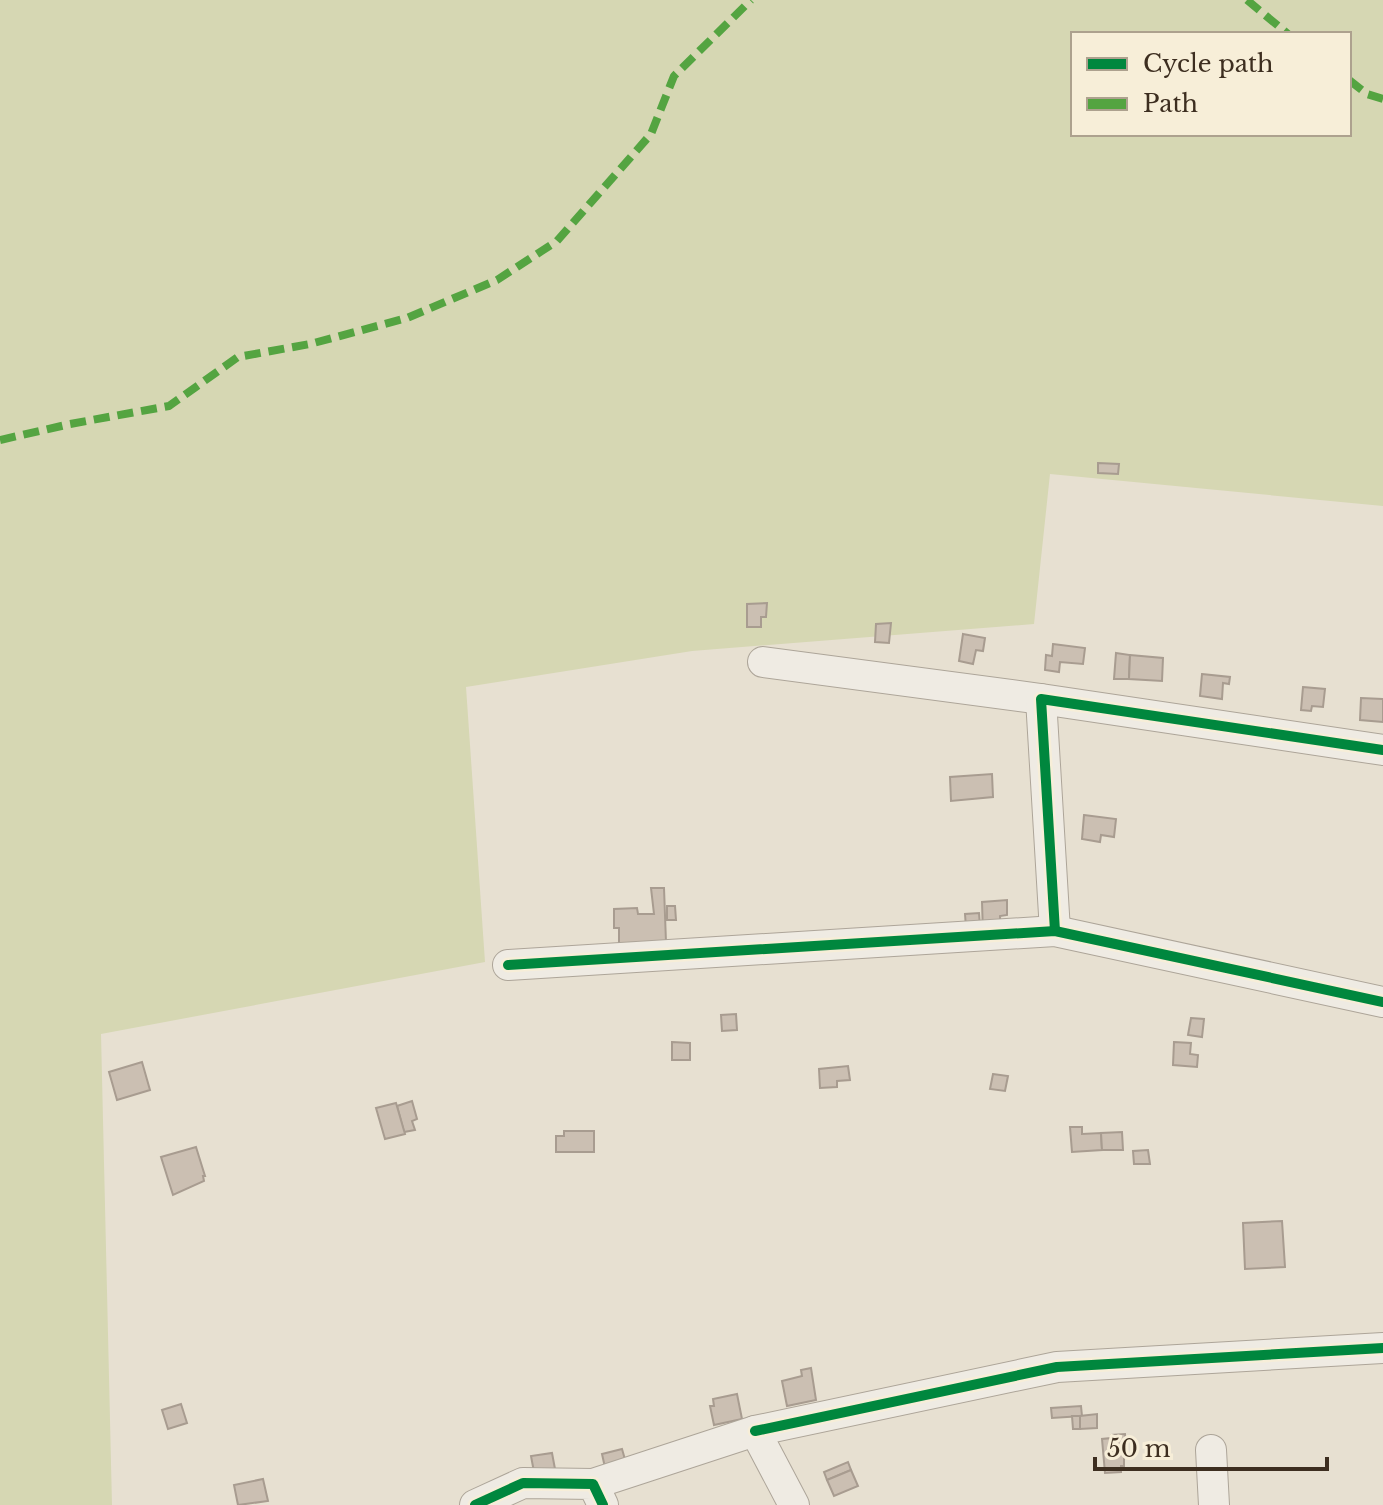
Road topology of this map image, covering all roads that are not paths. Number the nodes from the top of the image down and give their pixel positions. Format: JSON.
{"nodes":[{"id":1,"x":763,"y":662,"type":"dead end"},
{"id":2,"x":1041,"y":699,"type":"junction"},
{"id":3,"x":1383,"y":750,"type":"edge"},
{"id":4,"x":1055,"y":931,"type":"junction"},
{"id":5,"x":508,"y":965,"type":"dead end"},
{"id":6,"x":1383,"y":1002,"type":"edge"},
{"id":7,"x":1383,"y":1348,"type":"edge"},
{"id":8,"x":755,"y":1431,"type":"junction"},
{"id":9,"x":1211,"y":1450,"type":"dead end"},
{"id":10,"x":598,"y":1495,"type":"edge"},
{"id":11,"x":475,"y":1505,"type":"edge"},
{"id":12,"x":794,"y":1505,"type":"edge"},
{"id":13,"x":1214,"y":1505,"type":"edge"}],
"edges":[{"from":1,"to":2,"type":"street"},
{"from":2,"to":3,"type":"street"},
{"from":2,"to":4,"type":"street"},
{"from":4,"to":5,"type":"street"},
{"from":4,"to":6,"type":"street"},
{"from":7,"to":8,"type":"street"},
{"from":8,"to":10,"type":"street"},
{"from":8,"to":12,"type":"street"},
{"from":9,"to":13,"type":"street"},
{"from":10,"to":11,"type":"street"}]}
